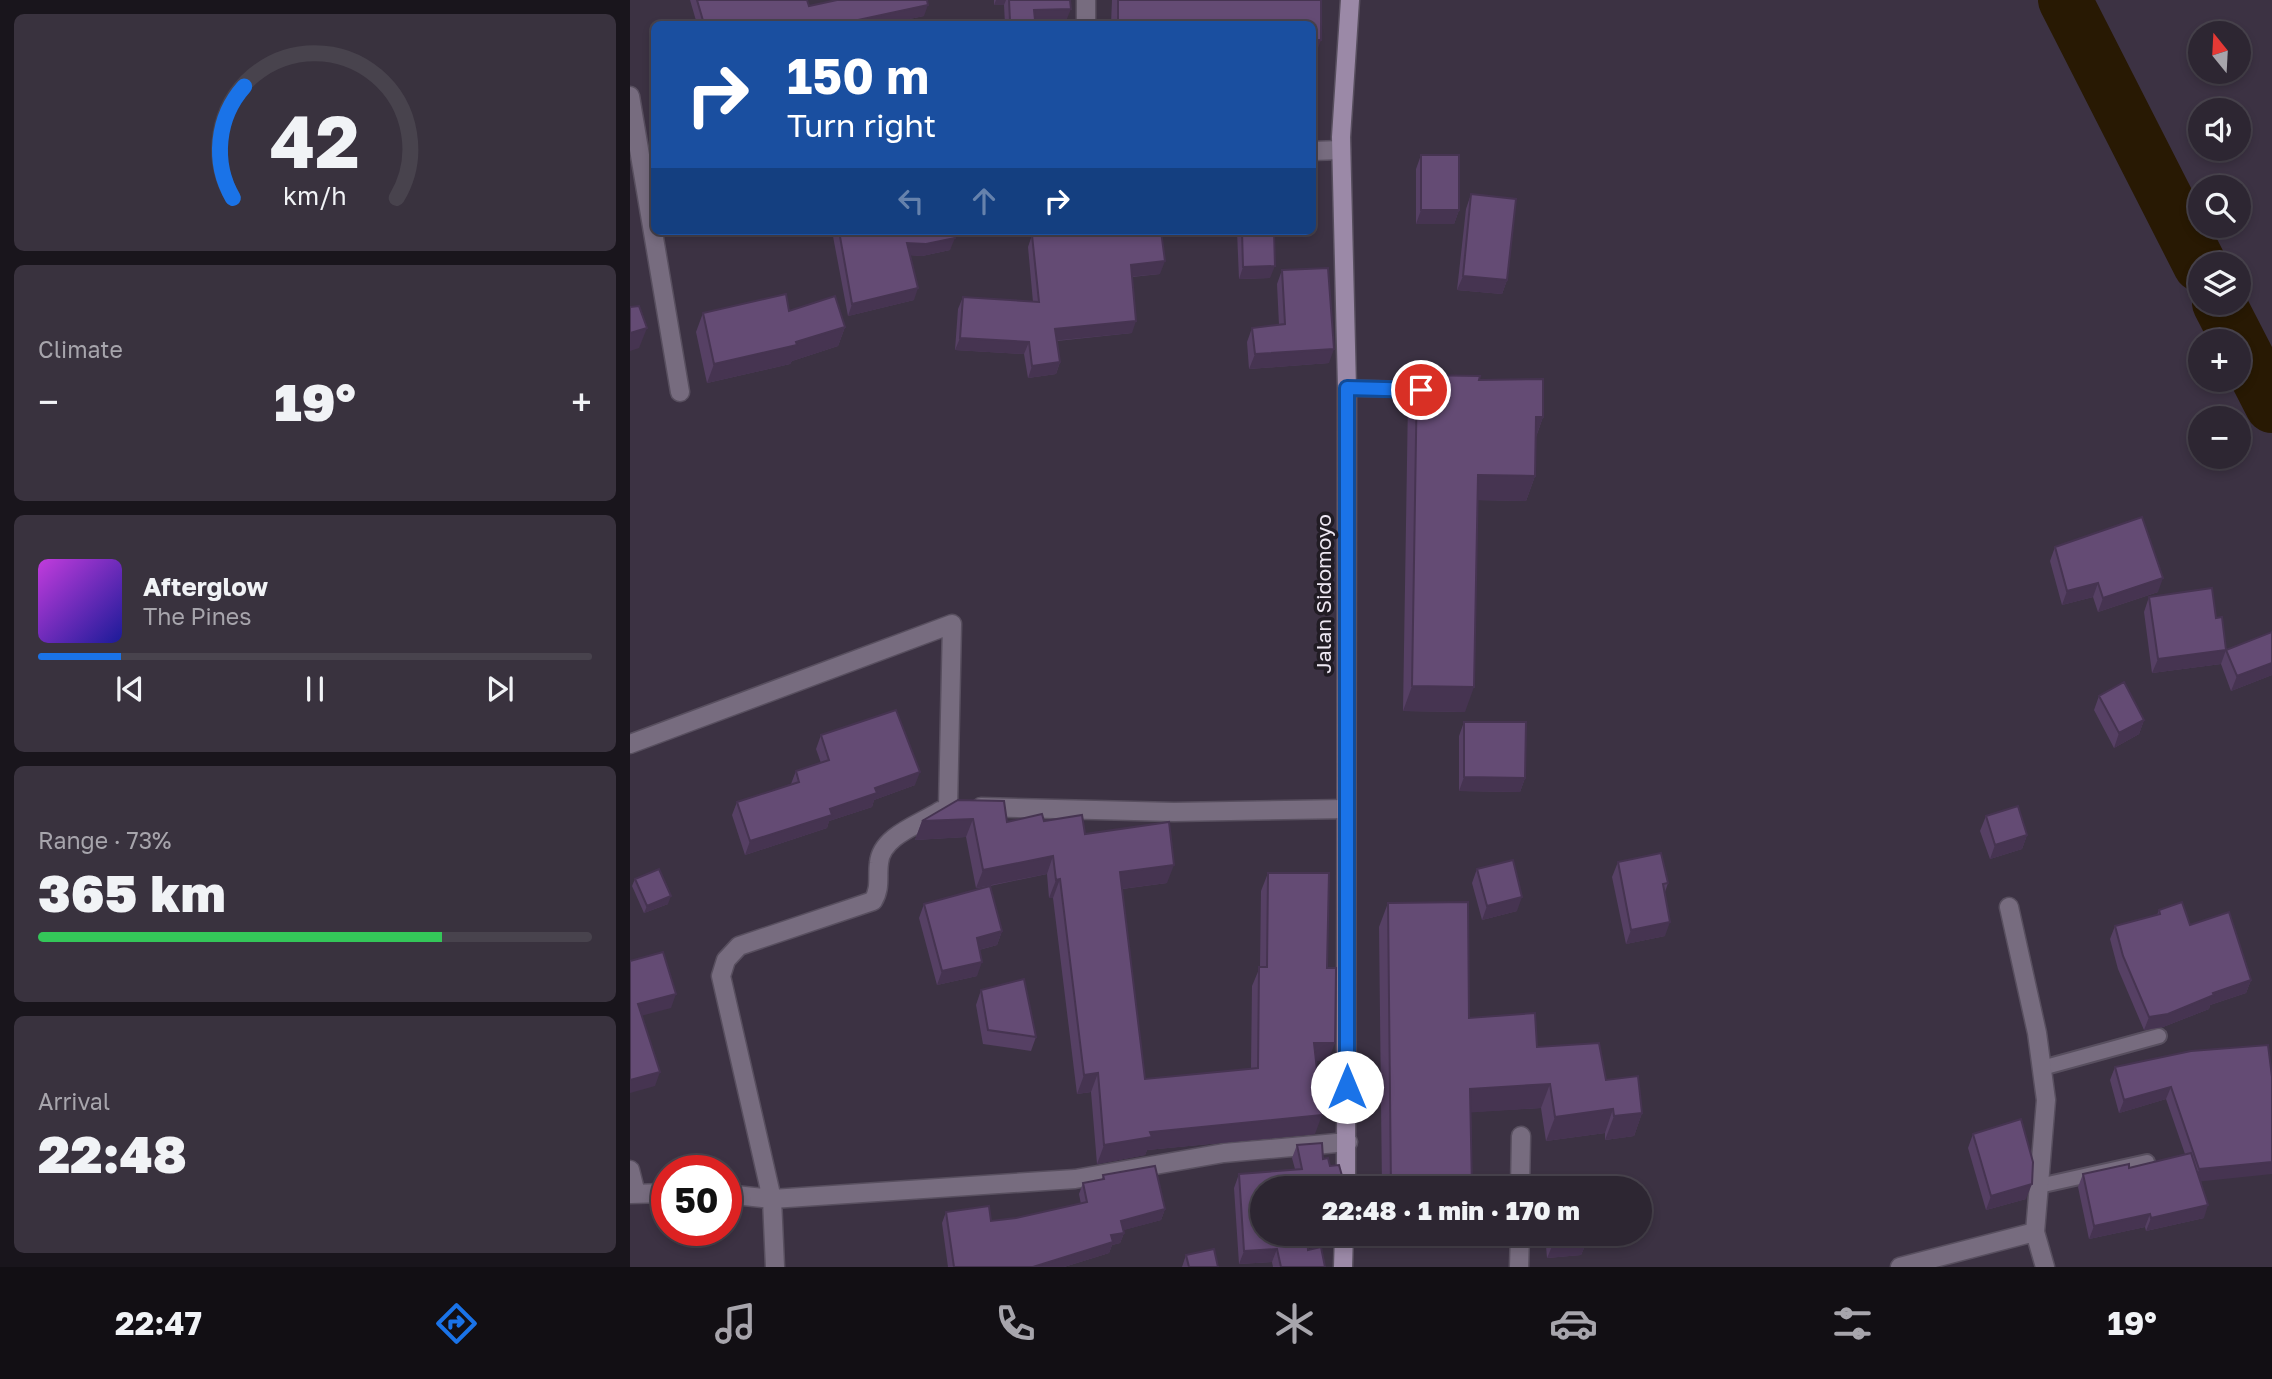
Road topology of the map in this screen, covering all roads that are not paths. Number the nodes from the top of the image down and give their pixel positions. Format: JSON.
{"nodes":[{"id":1,"x":1086,"y":0,"type":"edge"},
{"id":2,"x":1350,"y":0,"type":"edge"},
{"id":3,"x":1086,"y":21,"type":"edge"},
{"id":4,"x":630,"y":96,"type":"edge"},
{"id":5,"x":1316,"y":150,"type":"edge"},
{"id":6,"x":1341,"y":150,"type":"junction"},
{"id":7,"x":651,"y":220,"type":"edge"},
{"id":8,"x":653,"y":235,"type":"edge"},
{"id":9,"x":1347,"y":388,"type":"junction"},
{"id":10,"x":1440,"y":391,"type":"edge"},
{"id":11,"x":680,"y":392,"type":"dead end"},
{"id":12,"x":630,"y":744,"type":"edge"},
{"id":13,"x":948,"y":807,"type":"junction"},
{"id":14,"x":1345,"y":809,"type":"junction"},
{"id":15,"x":2009,"y":907,"type":"dead end"},
{"id":16,"x":2159,"y":1035,"type":"dead end"},
{"id":17,"x":2042,"y":1068,"type":"junction"},
{"id":18,"x":1521,"y":1136,"type":"dead end"},
{"id":19,"x":1348,"y":1142,"type":"junction"},
{"id":20,"x":2147,"y":1162,"type":"edge"},
{"id":21,"x":630,"y":1170,"type":"edge"},
{"id":22,"x":1347,"y":1176,"type":"edge"},
{"id":23,"x":1520,"y":1176,"type":"edge"},
{"id":24,"x":2039,"y":1186,"type":"junction"},
{"id":25,"x":651,"y":1193,"type":"edge"},
{"id":26,"x":633,"y":1194,"type":"edge"},
{"id":27,"x":742,"y":1196,"type":"edge"},
{"id":28,"x":772,"y":1199,"type":"junction"},
{"id":29,"x":2035,"y":1232,"type":"junction"},
{"id":30,"x":1344,"y":1246,"type":"edge"},
{"id":31,"x":1520,"y":1246,"type":"edge"},
{"id":32,"x":775,"y":1267,"type":"edge"},
{"id":33,"x":1343,"y":1267,"type":"edge"},
{"id":34,"x":1519,"y":1267,"type":"edge"},
{"id":35,"x":1900,"y":1267,"type":"edge"},
{"id":36,"x":2045,"y":1267,"type":"edge"}],
"edges":[{"from":1,"to":3,"type":"street"},
{"from":2,"to":6,"type":"main road","name":"Jalan Sidomoyo"},
{"from":4,"to":7,"type":"street"},
{"from":5,"to":6,"type":"street"},
{"from":6,"to":9,"type":"main road","name":"Jalan Sidomoyo"},
{"from":8,"to":11,"type":"street"},
{"from":9,"to":10,"type":"lane"},
{"from":9,"to":14,"type":"main road","name":"Jalan Sidomoyo"},
{"from":12,"to":13,"type":"street"},
{"from":13,"to":14,"type":"street"},
{"from":13,"to":28,"type":"street"},
{"from":14,"to":19,"type":"main road","name":"Jalan Sidomoyo"},
{"from":15,"to":17,"type":"street"},
{"from":16,"to":17,"type":"lane"},
{"from":17,"to":24,"type":"street"},
{"from":18,"to":23,"type":"street"},
{"from":19,"to":22,"type":"main road","name":"Jalan Sidomoyo"},
{"from":19,"to":28,"type":"street"},
{"from":20,"to":24,"type":"lane"},
{"from":21,"to":26,"type":"street"},
{"from":24,"to":29,"type":"street"},
{"from":25,"to":26,"type":"street"},
{"from":27,"to":28,"type":"street"},
{"from":28,"to":32,"type":"street"},
{"from":29,"to":35,"type":"street"},
{"from":29,"to":36,"type":"street"},
{"from":30,"to":33,"type":"main road"},
{"from":31,"to":34,"type":"street"}]}
